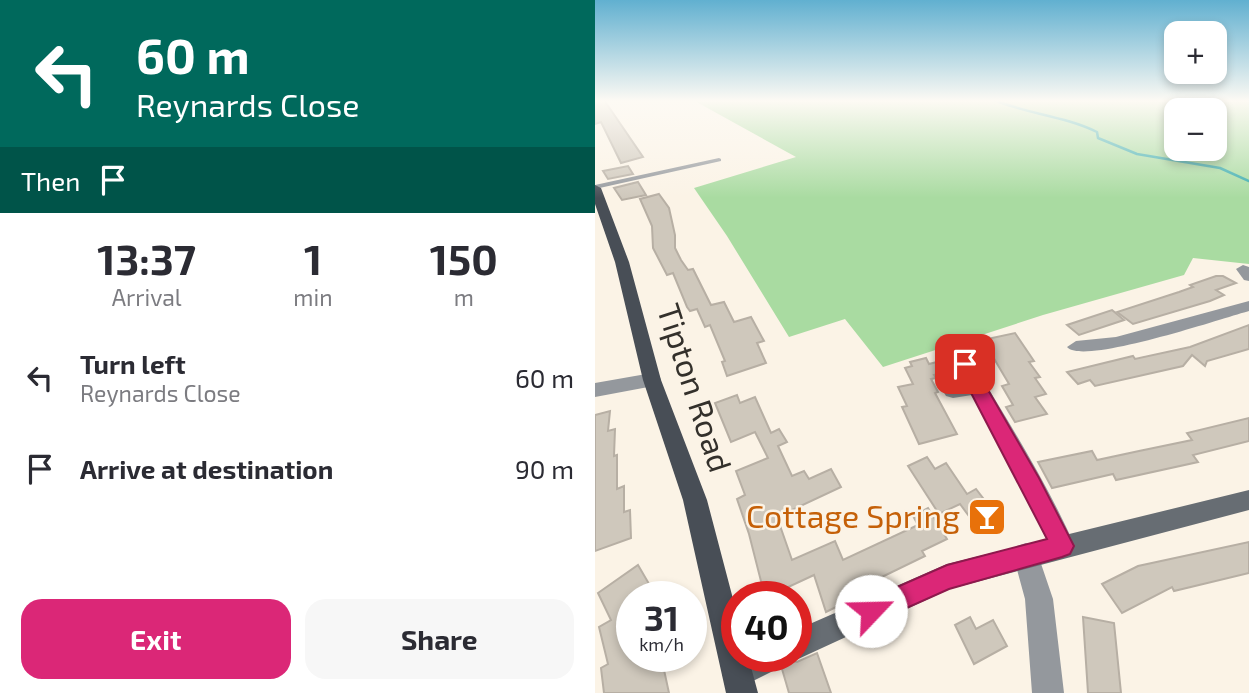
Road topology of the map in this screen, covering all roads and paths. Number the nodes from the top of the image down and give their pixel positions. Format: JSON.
{"nodes":[{"id":1,"x":719,"y":160,"type":"dead end"},
{"id":2,"x":595,"y":187,"type":"edge"},
{"id":3,"x":1249,"y":306,"type":"edge"},
{"id":4,"x":1076,"y":347,"type":"dead end"},
{"id":5,"x":965,"y":364,"type":"dead end"},
{"id":6,"x":652,"y":380,"type":"junction"},
{"id":7,"x":979,"y":387,"type":"junction"},
{"id":8,"x":595,"y":390,"type":"edge"},
{"id":9,"x":953,"y":391,"type":"dead end"},
{"id":10,"x":1249,"y":500,"type":"edge"},
{"id":11,"x":1062,"y":546,"type":"junction"},
{"id":12,"x":1025,"y":555,"type":"junction"},
{"id":13,"x":812,"y":638,"type":"edge"},
{"id":14,"x":740,"y":683,"type":"edge"},
{"id":15,"x":1048,"y":693,"type":"edge"}],
"edges":[{"from":1,"to":2,"type":"lane"},
{"from":2,"to":6,"type":"main road","name":"Tipton Road"},
{"from":3,"to":4,"type":"street"},
{"from":5,"to":7,"type":"street"},
{"from":6,"to":8,"type":"street"},
{"from":6,"to":14,"type":"main road","name":"Tipton Road"},
{"from":7,"to":9,"type":"street"},
{"from":7,"to":11,"type":"street"},
{"from":10,"to":11,"type":"street"},
{"from":11,"to":12,"type":"street"},
{"from":12,"to":13,"type":"street"},
{"from":12,"to":15,"type":"street"}]}
